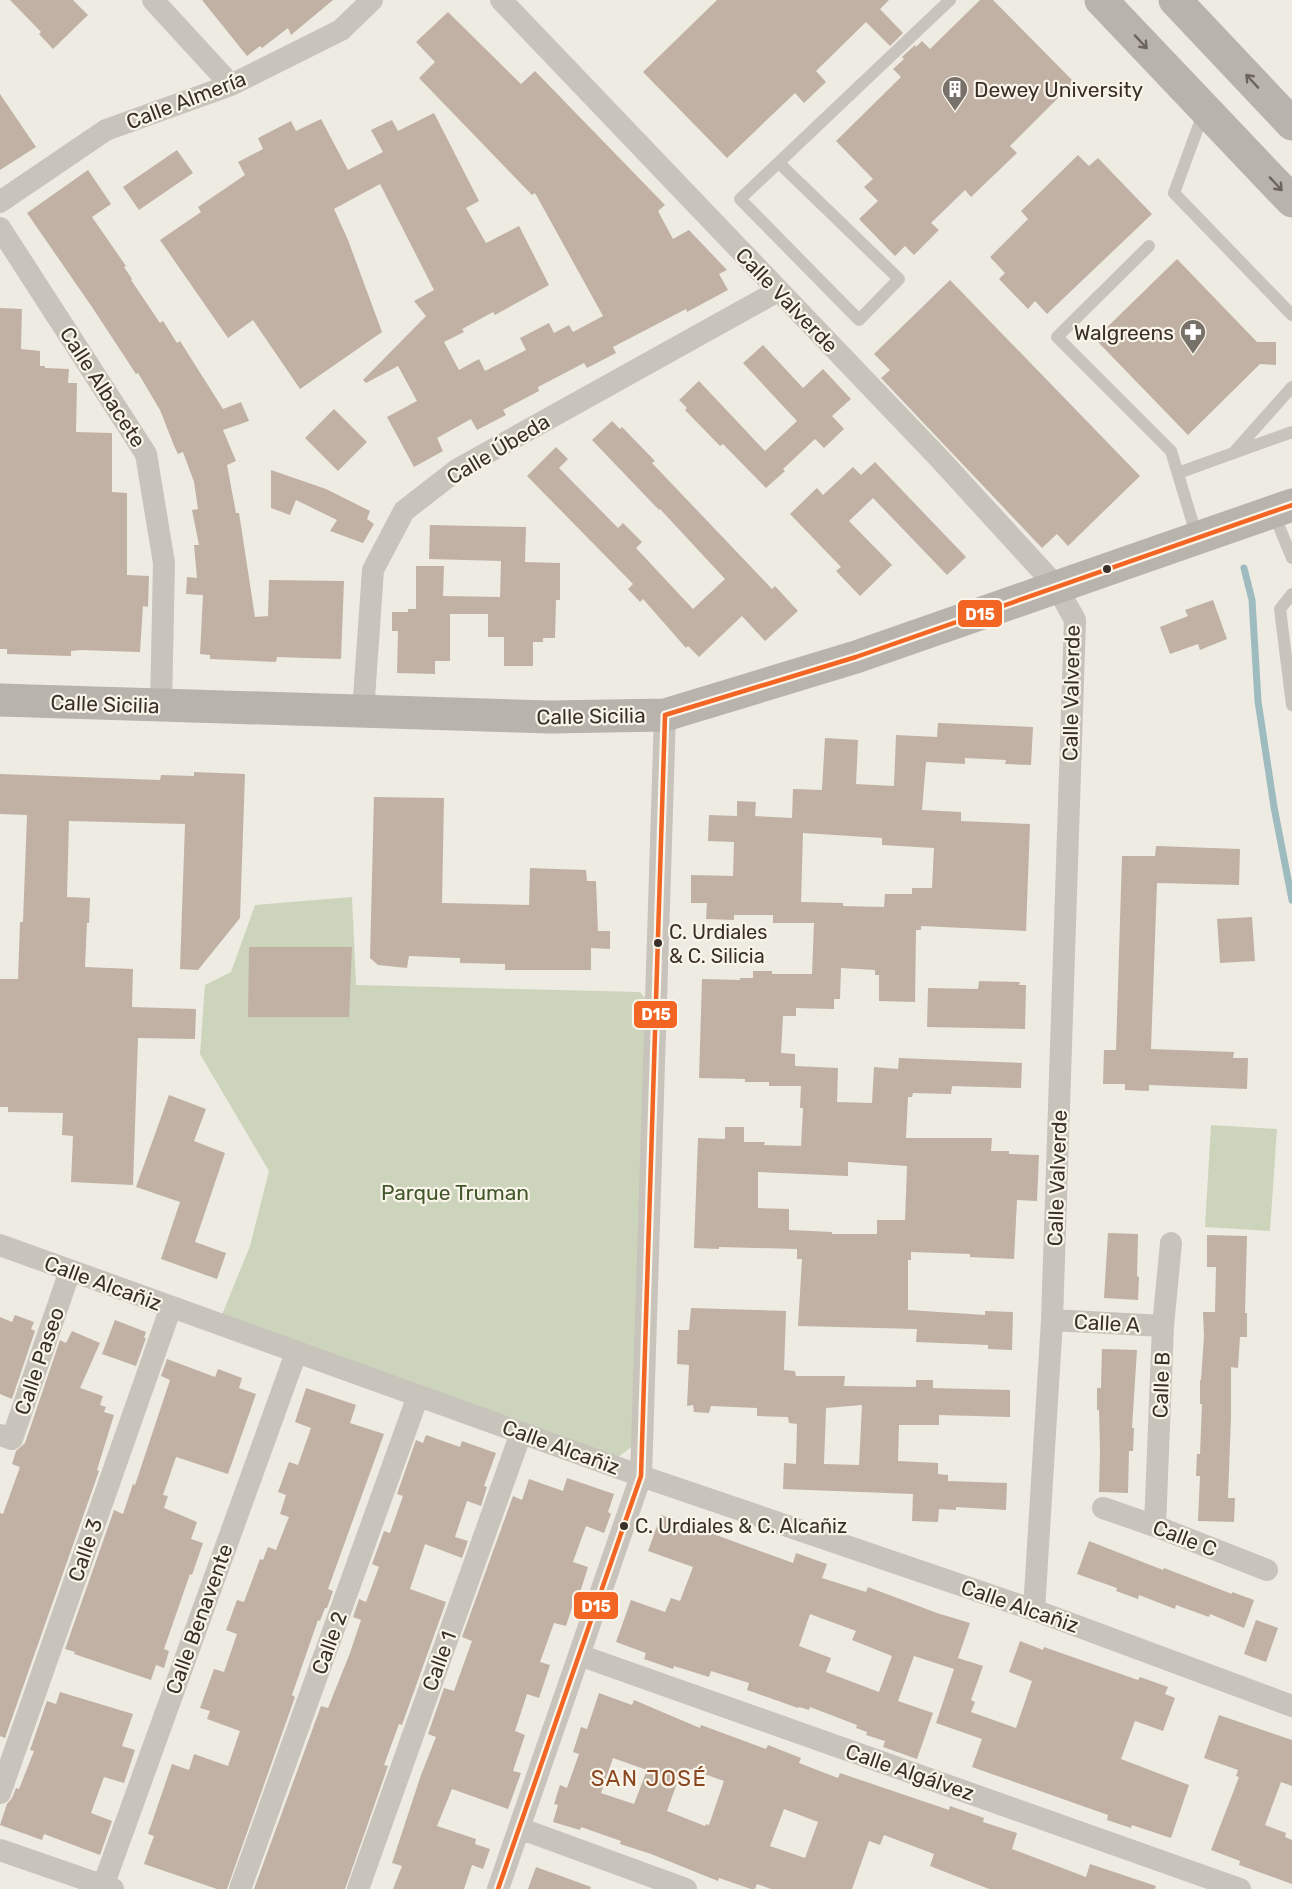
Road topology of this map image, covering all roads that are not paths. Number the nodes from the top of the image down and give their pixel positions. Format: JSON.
{"nodes":[{"id":1,"x":153,"y":0,"type":"edge"},
{"id":2,"x":372,"y":0,"type":"edge"},
{"id":3,"x":501,"y":0,"type":"edge"},
{"id":4,"x":950,"y":0,"type":"edge"},
{"id":5,"x":1101,"y":0,"type":"edge"},
{"id":6,"x":1175,"y":0,"type":"edge"},
{"id":7,"x":231,"y":85,"type":"junction"},
{"id":8,"x":1205,"y":110,"type":"junction"},
{"id":9,"x":1292,"y":124,"type":"edge"},
{"id":10,"x":779,"y":163,"type":"junction"},
{"id":11,"x":1292,"y":201,"type":"edge"},
{"id":12,"x":0,"y":202,"type":"edge"},
{"id":13,"x":0,"y":228,"type":"edge"},
{"id":14,"x":1149,"y":246,"type":"dead end"},
{"id":15,"x":778,"y":291,"type":"junction"},
{"id":16,"x":1292,"y":315,"type":"edge"},
{"id":17,"x":1292,"y":387,"type":"edge"},
{"id":18,"x":1292,"y":432,"type":"edge"},
{"id":19,"x":1233,"y":453,"type":"junction"},
{"id":20,"x":1178,"y":473,"type":"junction"},
{"id":21,"x":1282,"y":508,"type":"edge"},
{"id":22,"x":1198,"y":538,"type":"junction"},
{"id":23,"x":1292,"y":558,"type":"edge"},
{"id":24,"x":1057,"y":587,"type":"junction"},
{"id":25,"x":1292,"y":594,"type":"edge"},
{"id":26,"x":0,"y":700,"type":"edge"},
{"id":27,"x":1292,"y":705,"type":"edge"},
{"id":28,"x":160,"y":706,"type":"junction"},
{"id":29,"x":363,"y":712,"type":"junction"},
{"id":30,"x":665,"y":715,"type":"junction"},
{"id":31,"x":1171,"y":1243,"type":"dead end"},
{"id":32,"x":0,"y":1245,"type":"edge"},
{"id":33,"x":70,"y":1271,"type":"junction"},
{"id":34,"x":171,"y":1307,"type":"junction"},
{"id":35,"x":1052,"y":1320,"type":"junction"},
{"id":36,"x":1163,"y":1326,"type":"junction"},
{"id":37,"x":296,"y":1353,"type":"junction"},
{"id":38,"x":418,"y":1396,"type":"junction"},
{"id":39,"x":521,"y":1432,"type":"junction"},
{"id":40,"x":0,"y":1435,"type":"edge"},
{"id":41,"x":641,"y":1476,"type":"junction"},
{"id":42,"x":1103,"y":1508,"type":"dead end"},
{"id":43,"x":1155,"y":1526,"type":"junction"},
{"id":44,"x":1267,"y":1570,"type":"dead end"},
{"id":45,"x":1034,"y":1610,"type":"junction"},
{"id":46,"x":579,"y":1655,"type":"junction"},
{"id":47,"x":1292,"y":1706,"type":"edge"},
{"id":48,"x":0,"y":1793,"type":"edge"},
{"id":49,"x":519,"y":1828,"type":"junction"},
{"id":50,"x":0,"y":1850,"type":"edge"},
{"id":51,"x":108,"y":1887,"type":"edge"},
{"id":52,"x":240,"y":1889,"type":"edge"},
{"id":53,"x":358,"y":1889,"type":"edge"},
{"id":54,"x":498,"y":1889,"type":"edge"},
{"id":55,"x":686,"y":1889,"type":"edge"},
{"id":56,"x":1240,"y":1889,"type":"edge"}],
"edges":[{"from":1,"to":7,"type":"street"},
{"from":2,"to":7,"type":"street","name":"Calle Almería"},
{"from":3,"to":15,"type":"street","name":"Calle Valverde"},
{"from":4,"to":10,"type":"lane"},
{"from":5,"to":8,"type":"street","one_way":true},
{"from":9,"to":6,"type":"street","one_way":true},
{"from":7,"to":12,"type":"street","name":"Calle Almería"},
{"from":8,"to":11,"type":"street","one_way":true},
{"from":8,"to":16,"type":"lane"},
{"from":10,"to":10,"type":"lane"},
{"from":13,"to":28,"type":"street","name":"Calle Albacete"},
{"from":14,"to":20,"type":"lane"},
{"from":15,"to":24,"type":"street","name":"Calle Valverde"},
{"from":15,"to":29,"type":"street","name":"Calle Úbeda"},
{"from":17,"to":19,"type":"lane"},
{"from":18,"to":19,"type":"lane"},
{"from":19,"to":20,"type":"lane"},
{"from":20,"to":22,"type":"lane"},
{"from":21,"to":22,"type":"street","name":"Calle Sicilia"},
{"from":21,"to":23,"type":"lane"},
{"from":22,"to":24,"type":"street","name":"Calle Sicilia"},
{"from":24,"to":30,"type":"street","name":"Calle Sicilia"},
{"from":24,"to":35,"type":"street","name":"Calle Valverde"},
{"from":25,"to":27,"type":"lane"},
{"from":26,"to":28,"type":"street","name":"Calle Sicilia"},
{"from":28,"to":29,"type":"street","name":"Calle Sicilia"},
{"from":29,"to":30,"type":"street","name":"Calle Sicilia"},
{"from":30,"to":41,"type":"street"},
{"from":31,"to":36,"type":"street","name":"Calle B"},
{"from":32,"to":33,"type":"street","name":"Calle Alcañiz"},
{"from":33,"to":34,"type":"street","name":"Calle Alcañiz"},
{"from":33,"to":40,"type":"street","name":"Calle Paseo"},
{"from":34,"to":37,"type":"street","name":"Calle Alcañiz"},
{"from":34,"to":48,"type":"street","name":"Calle 3"},
{"from":35,"to":36,"type":"street","name":"Calle A"},
{"from":35,"to":45,"type":"street","name":"Calle Valverde"},
{"from":36,"to":43,"type":"street","name":"Calle B"},
{"from":37,"to":38,"type":"street","name":"Calle Alcañiz"},
{"from":37,"to":51,"type":"street","name":"Calle Benavente"},
{"from":38,"to":39,"type":"street","name":"Calle Alcañiz"},
{"from":38,"to":52,"type":"street","name":"Calle 2"},
{"from":39,"to":41,"type":"street","name":"Calle Alcañiz"},
{"from":39,"to":53,"type":"street","name":"Calle 1"},
{"from":41,"to":45,"type":"street","name":"Calle Alcañiz"},
{"from":41,"to":46,"type":"street"},
{"from":42,"to":43,"type":"street","name":"Calle C"},
{"from":43,"to":44,"type":"street","name":"Calle C"},
{"from":45,"to":47,"type":"street","name":"Calle Alcañiz"},
{"from":46,"to":49,"type":"street"},
{"from":46,"to":56,"type":"street","name":"Calle Algálvez"},
{"from":49,"to":54,"type":"street"},
{"from":49,"to":55,"type":"street"},
{"from":50,"to":51,"type":"street"}]}
